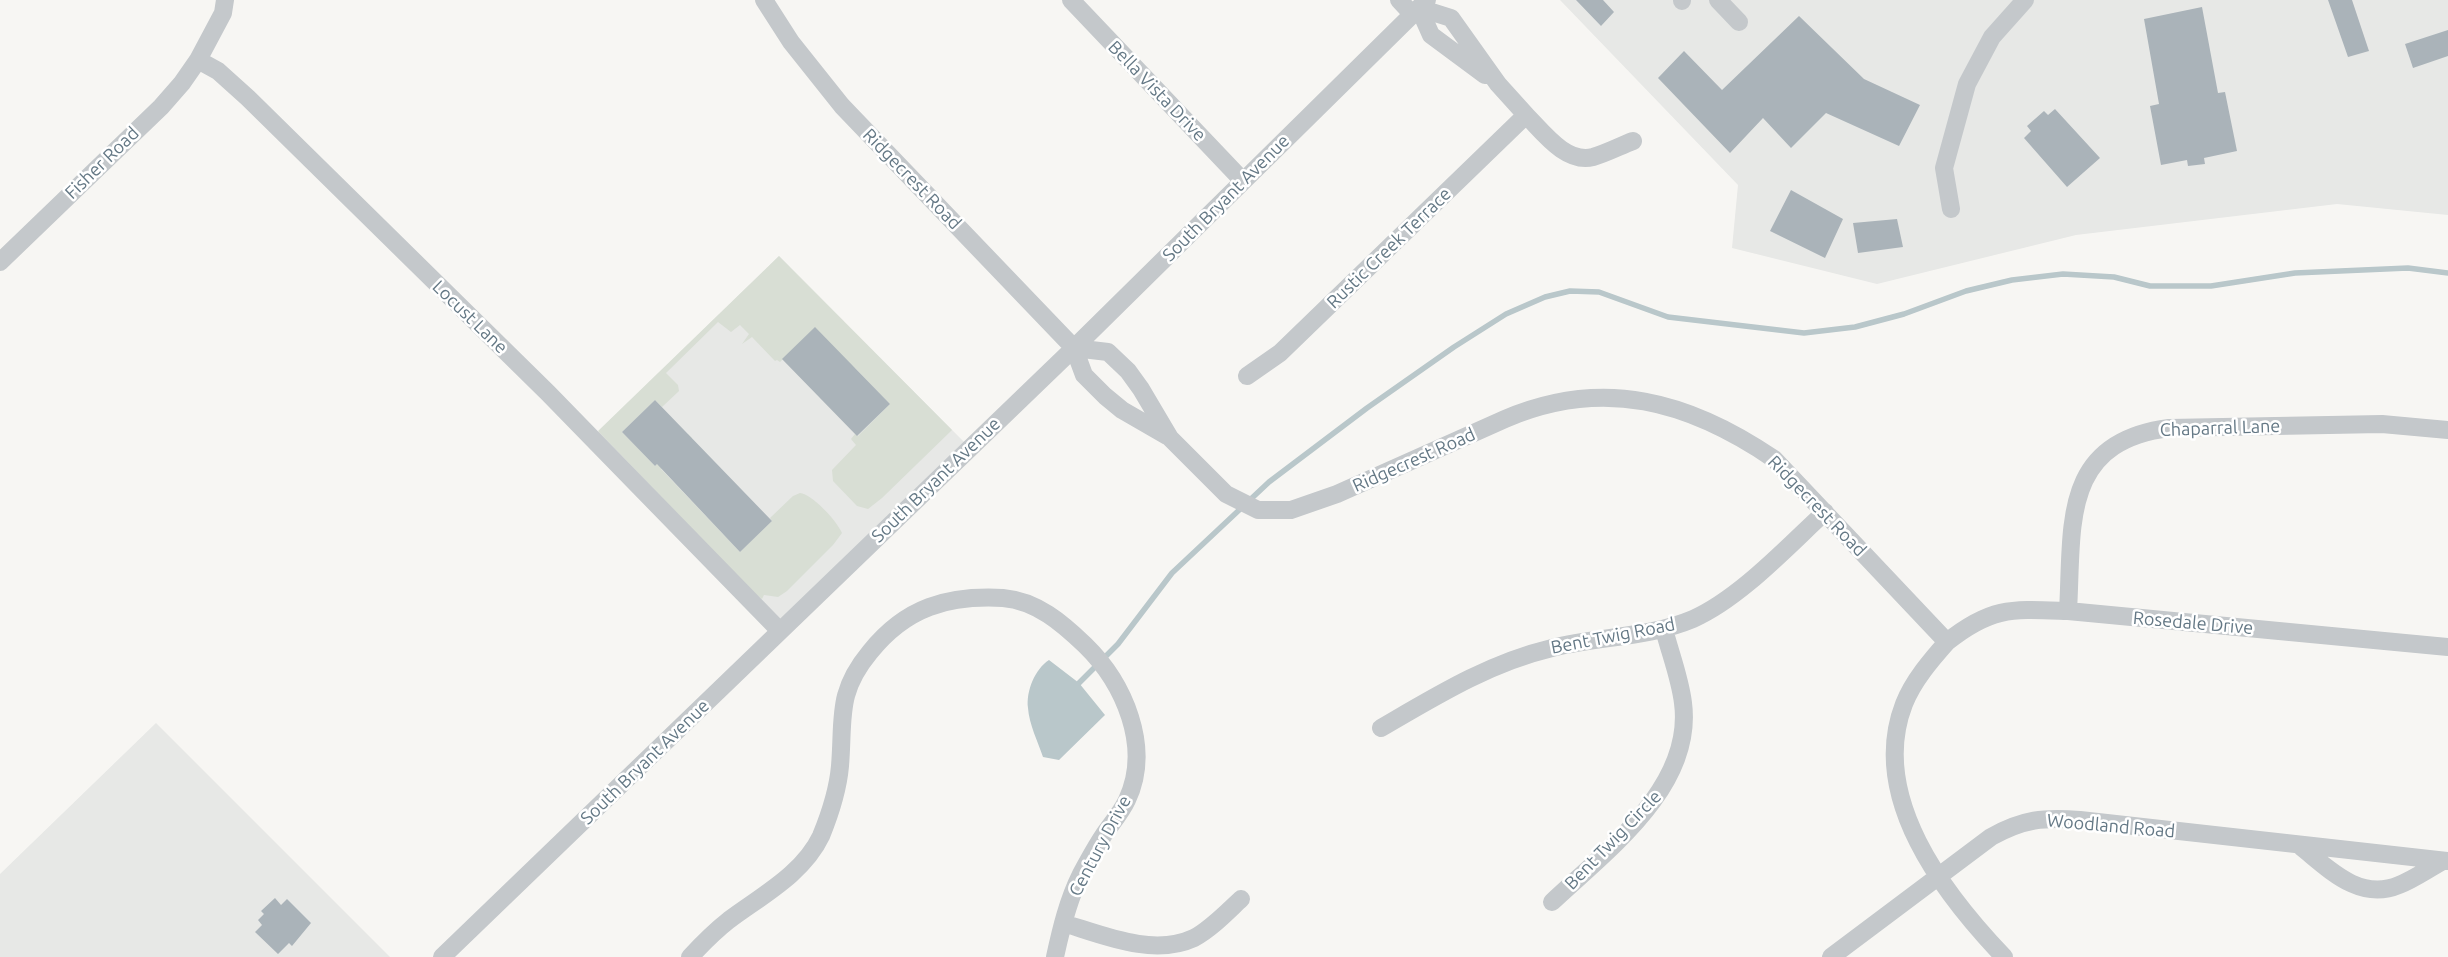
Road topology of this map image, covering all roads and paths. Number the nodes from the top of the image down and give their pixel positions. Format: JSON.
{"nodes":[{"id":1,"x":225,"y":0,"type":"edge"},
{"id":2,"x":764,"y":0,"type":"edge"},
{"id":3,"x":1071,"y":0,"type":"edge"},
{"id":4,"x":1399,"y":0,"type":"edge"},
{"id":5,"x":1718,"y":0,"type":"edge"},
{"id":6,"x":2025,"y":0,"type":"edge"},
{"id":7,"x":1419,"y":7,"type":"edge"},
{"id":8,"x":1739,"y":22,"type":"dead end"},
{"id":9,"x":198,"y":60,"type":"junction"},
{"id":10,"x":1498,"y":84,"type":"junction"},
{"id":11,"x":1526,"y":115,"type":"junction"},
{"id":12,"x":1633,"y":141,"type":"dead end"},
{"id":13,"x":1243,"y":181,"type":"junction"},
{"id":14,"x":1951,"y":209,"type":"dead end"},
{"id":15,"x":0,"y":262,"type":"edge"},
{"id":16,"x":1074,"y":348,"type":"junction"},
{"id":17,"x":1247,"y":376,"type":"dead end"},
{"id":18,"x":2448,"y":430,"type":"edge"},
{"id":19,"x":1170,"y":438,"type":"junction"},
{"id":20,"x":1825,"y":512,"type":"junction"},
{"id":21,"x":2068,"y":611,"type":"junction"},
{"id":22,"x":1664,"y":629,"type":"junction"},
{"id":23,"x":780,"y":631,"type":"junction"},
{"id":24,"x":1947,"y":642,"type":"junction"},
{"id":25,"x":2448,"y":647,"type":"edge"},
{"id":26,"x":1381,"y":728,"type":"dead end"},
{"id":27,"x":2300,"y":845,"type":"junction"},
{"id":28,"x":2446,"y":861,"type":"edge"},
{"id":29,"x":1938,"y":876,"type":"junction"},
{"id":30,"x":1242,"y":899,"type":"dead end"},
{"id":31,"x":1552,"y":902,"type":"dead end"},
{"id":32,"x":1063,"y":923,"type":"junction"},
{"id":33,"x":442,"y":957,"type":"edge"},
{"id":34,"x":690,"y":957,"type":"edge"},
{"id":35,"x":1055,"y":957,"type":"edge"},
{"id":36,"x":1831,"y":957,"type":"edge"},
{"id":37,"x":2004,"y":957,"type":"edge"}],
"edges":[{"from":1,"to":9,"type":"street"},
{"from":2,"to":16,"type":"street","name":"Ridgecrest Road"},
{"from":3,"to":13,"type":"street","name":"Bella Vista Drive"},
{"from":4,"to":7,"type":"street"},
{"from":5,"to":8,"type":"street"},
{"from":6,"to":14,"type":"street"},
{"from":7,"to":10,"type":"street"},
{"from":7,"to":10,"type":"street"},
{"from":7,"to":13,"type":"street","name":"South Bryant Avenue"},
{"from":9,"to":15,"type":"street","name":"Fisher Road"},
{"from":9,"to":23,"type":"street","name":"Locust Lane"},
{"from":10,"to":11,"type":"street"},
{"from":11,"to":12,"type":"street"},
{"from":11,"to":17,"type":"street","name":"Rustic Creek Terrace"},
{"from":13,"to":16,"type":"street","name":"South Bryant Avenue"},
{"from":16,"to":19,"type":"street","name":"Ridgecrest Road"},
{"from":16,"to":19,"type":"street","name":"Ridgecrest Road"},
{"from":16,"to":23,"type":"street","name":"South Bryant Avenue"},
{"from":18,"to":21,"type":"street","name":"Chaparral Lane"},
{"from":19,"to":20,"type":"street","name":"Ridgecrest Road"},
{"from":20,"to":22,"type":"street","name":"Bent Twig Road"},
{"from":20,"to":24,"type":"street","name":"Ridgecrest Road"},
{"from":21,"to":24,"type":"street","name":"Rosedale Drive"},
{"from":21,"to":25,"type":"street","name":"Rosedale Drive"},
{"from":22,"to":26,"type":"street","name":"Bent Twig Road"},
{"from":22,"to":31,"type":"street","name":"Bent Twig Circle"},
{"from":23,"to":33,"type":"street","name":"South Bryant Avenue"},
{"from":24,"to":29,"type":"street"},
{"from":27,"to":28,"type":"street","name":"Woodland Road"},
{"from":27,"to":28,"type":"street","name":"Woodland Road"},
{"from":27,"to":29,"type":"street","name":"Woodland Road"},
{"from":29,"to":36,"type":"street","name":"Woodland Road"},
{"from":29,"to":37,"type":"street"},
{"from":30,"to":32,"type":"street"},
{"from":32,"to":34,"type":"street","name":"Century Drive"},
{"from":32,"to":35,"type":"street","name":"Century Drive"}]}
